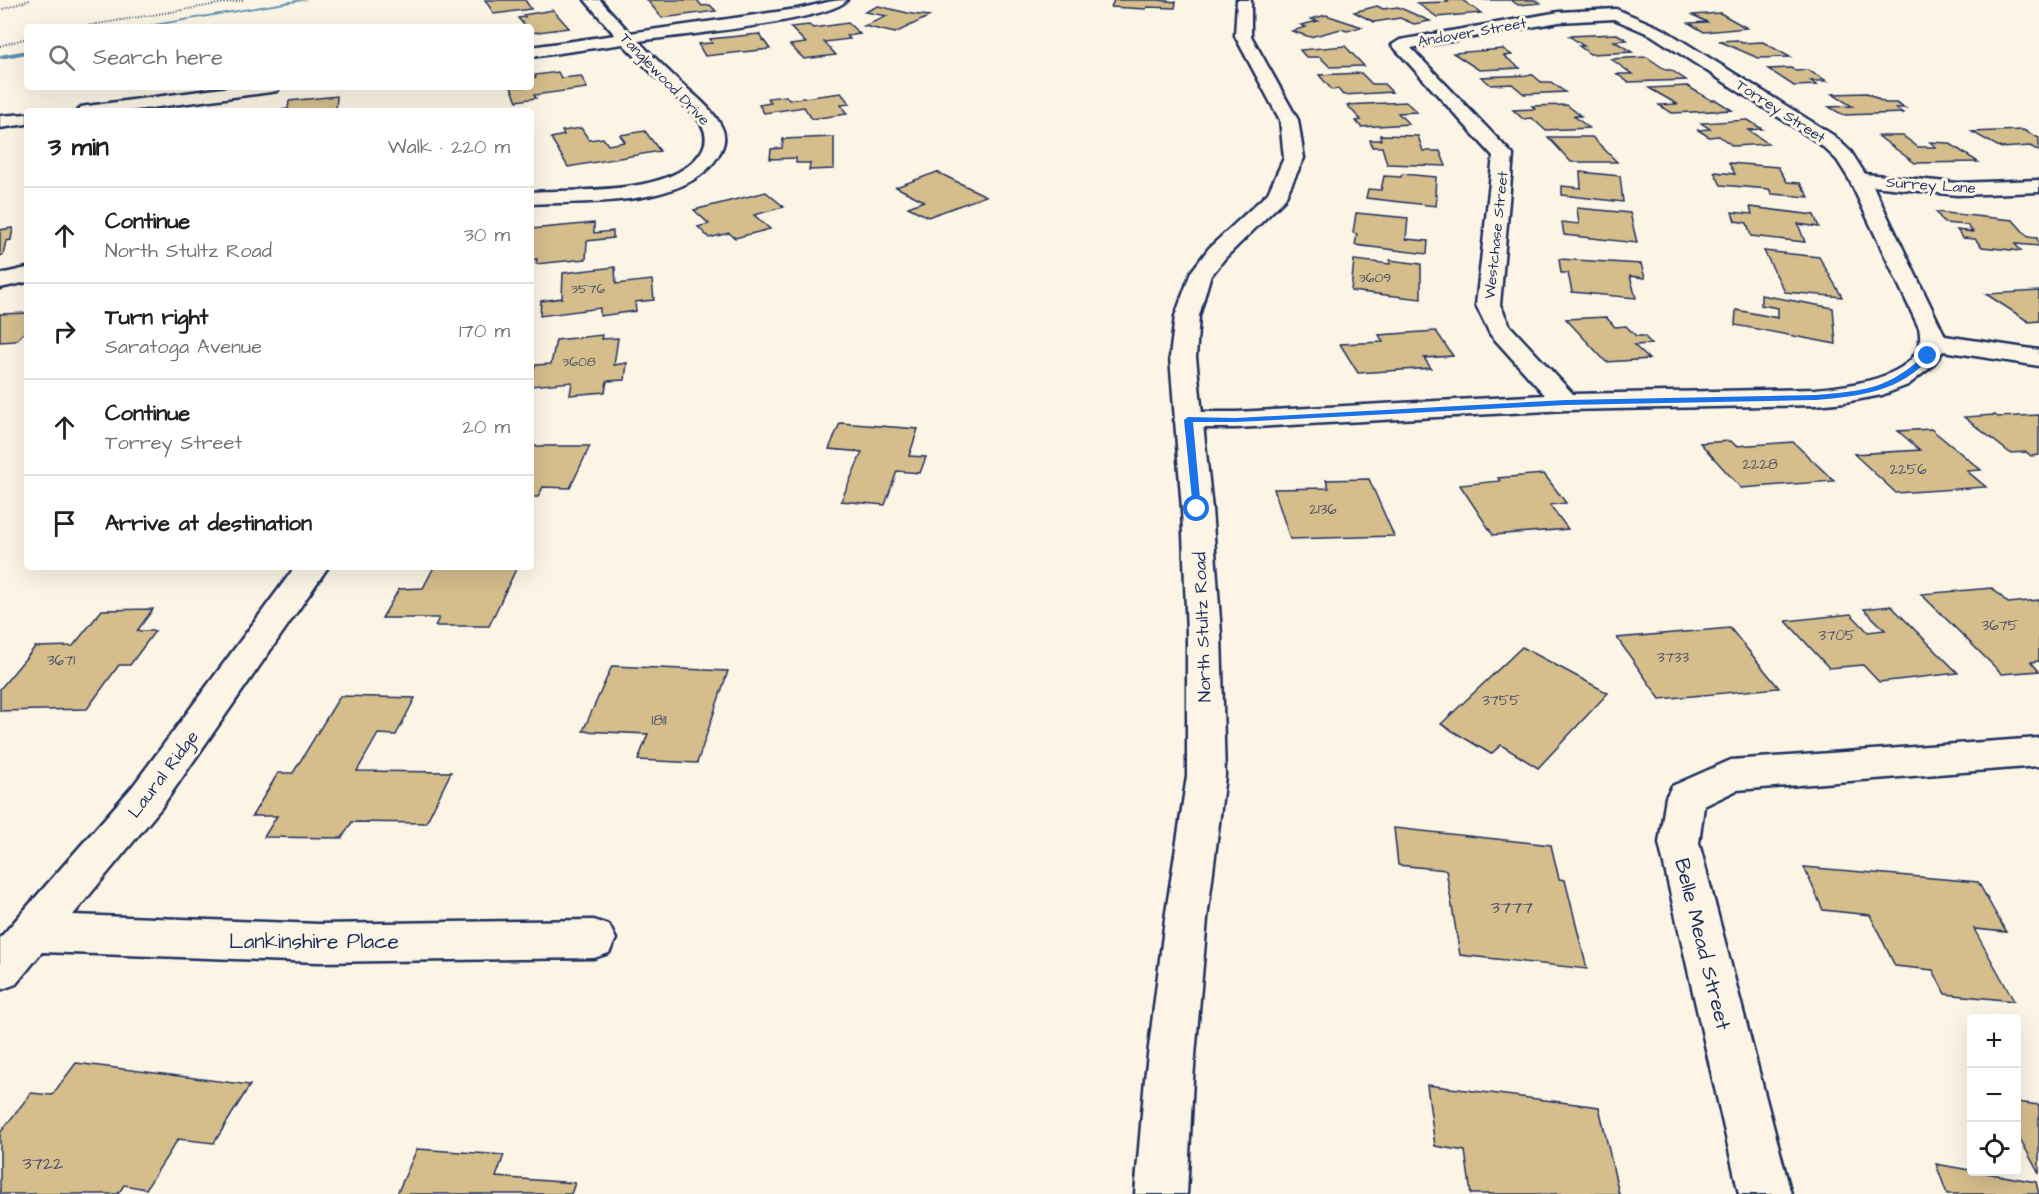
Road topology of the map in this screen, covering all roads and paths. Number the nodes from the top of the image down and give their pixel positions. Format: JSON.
{"nodes":[{"id":1,"x":30,"y":0,"type":"edge"},
{"id":2,"x":243,"y":0,"type":"edge"},
{"id":3,"x":592,"y":0,"type":"edge"},
{"id":4,"x":840,"y":0,"type":"edge"},
{"id":5,"x":1244,"y":0,"type":"edge"},
{"id":6,"x":0,"y":10,"type":"edge"},
{"id":7,"x":1616,"y":14,"type":"joint"},
{"id":8,"x":97,"y":24,"type":"edge"},
{"id":9,"x":24,"y":39,"type":"edge"},
{"id":10,"x":626,"y":39,"type":"junction"},
{"id":11,"x":1400,"y":45,"type":"joint"},
{"id":12,"x":0,"y":46,"type":"edge"},
{"id":13,"x":534,"y":52,"type":"edge"},
{"id":14,"x":248,"y":90,"type":"edge"},
{"id":15,"x":110,"y":108,"type":"edge"},
{"id":16,"x":24,"y":119,"type":"edge"},
{"id":17,"x":0,"y":122,"type":"edge"},
{"id":18,"x":1859,"y":180,"type":"junction"},
{"id":19,"x":2039,"y":186,"type":"edge"},
{"id":20,"x":534,"y":198,"type":"edge"},
{"id":21,"x":24,"y":276,"type":"edge"},
{"id":22,"x":0,"y":281,"type":"edge"},
{"id":23,"x":1934,"y":342,"type":"junction"},
{"id":24,"x":2039,"y":358,"type":"edge"},
{"id":25,"x":1566,"y":402,"type":"junction"},
{"id":26,"x":1188,"y":420,"type":"junction"},
{"id":27,"x":310,"y":570,"type":"edge"},
{"id":28,"x":2039,"y":752,"type":"edge"},
{"id":29,"x":34,"y":933,"type":"junction"},
{"id":30,"x":594,"y":939,"type":"dead end"},
{"id":31,"x":0,"y":970,"type":"edge"},
{"id":32,"x":1161,"y":1194,"type":"edge"},
{"id":33,"x":1765,"y":1194,"type":"edge"}],
"edges":[{"from":1,"to":6,"type":"path"},
{"from":2,"to":8,"type":"path"},
{"from":3,"to":10,"type":"street","name":"Tanglewood Drive"},
{"from":4,"to":10,"type":"street"},
{"from":5,"to":26,"type":"street","name":"North Stultz Road"},
{"from":7,"to":11,"type":"street","name":"Andover Street"},
{"from":7,"to":18,"type":"street","name":"Torrey Street"},
{"from":9,"to":12,"type":"path"},
{"from":10,"to":13,"type":"street"},
{"from":10,"to":20,"type":"street","name":"Tanglewood Drive"},
{"from":11,"to":25,"type":"street","name":"Westchase Street"},
{"from":14,"to":15,"type":"street"},
{"from":16,"to":17,"type":"street"},
{"from":18,"to":19,"type":"street","name":"Surrey Lane"},
{"from":18,"to":23,"type":"street","name":"Torrey Street"},
{"from":21,"to":22,"type":"street"},
{"from":23,"to":24,"type":"street"},
{"from":23,"to":25,"type":"street"},
{"from":25,"to":26,"type":"street"},
{"from":26,"to":32,"type":"street","name":"North Stultz Road"},
{"from":27,"to":29,"type":"street","name":"Laural Ridge"},
{"from":28,"to":33,"type":"street","name":"Belle Mead Street"},
{"from":29,"to":30,"type":"street","name":"Lankinshire Place"},
{"from":29,"to":31,"type":"street","name":"Laural Ridge"}]}
